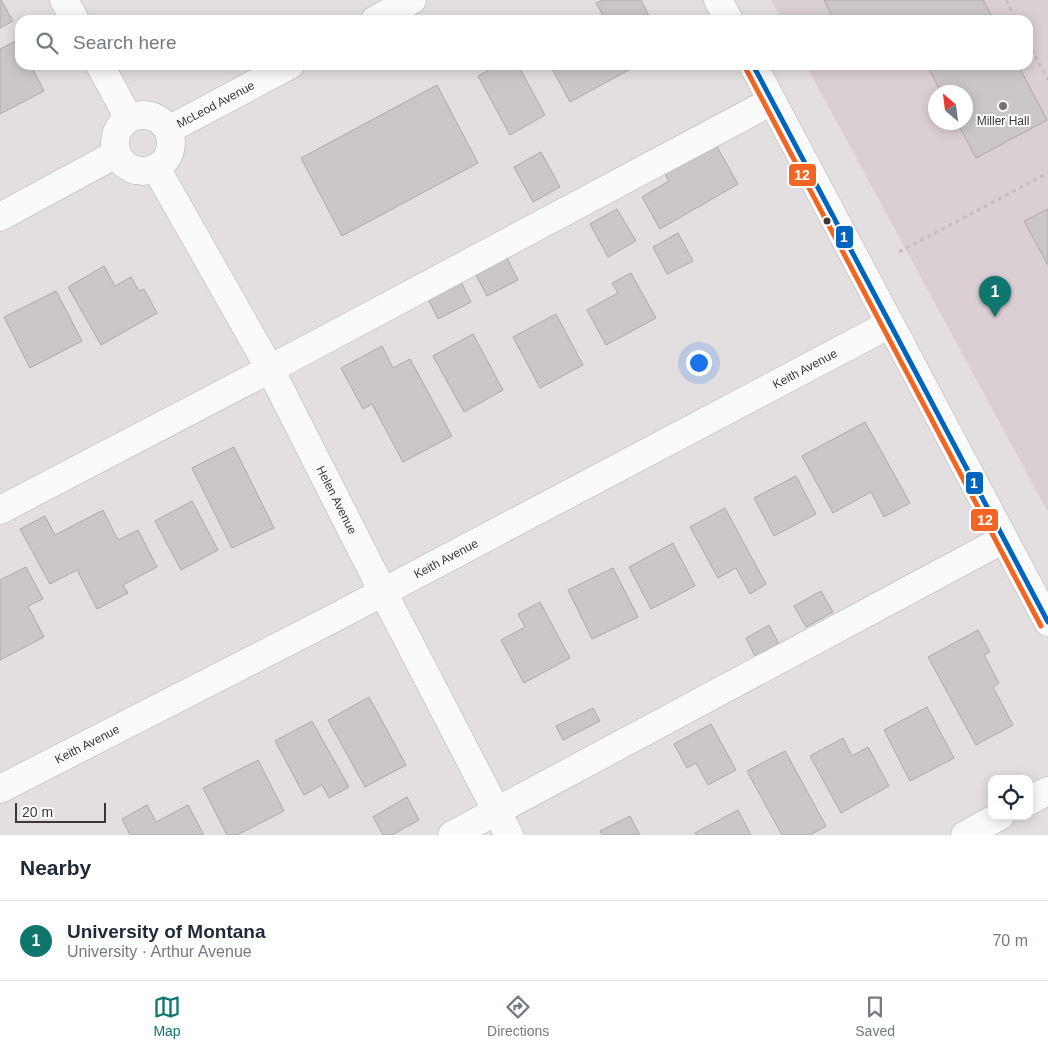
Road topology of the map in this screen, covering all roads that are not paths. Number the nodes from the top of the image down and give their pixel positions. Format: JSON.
{"nodes":[{"id":1,"x":64,"y":0,"type":"edge"},
{"id":2,"x":412,"y":0,"type":"edge"},
{"id":3,"x":718,"y":0,"type":"edge"},
{"id":4,"x":72,"y":15,"type":"edge"},
{"id":5,"x":384,"y":15,"type":"edge"},
{"id":6,"x":726,"y":15,"type":"edge"},
{"id":7,"x":103,"y":70,"type":"edge"},
{"id":8,"x":281,"y":70,"type":"edge"},
{"id":9,"x":756,"y":70,"type":"edge"},
{"id":10,"x":772,"y":101,"type":"junction"},
{"id":11,"x":129,"y":119,"type":"junction"},
{"id":12,"x":168,"y":130,"type":"junction"},
{"id":13,"x":116,"y":154,"type":"junction"},
{"id":14,"x":156,"y":168,"type":"junction"},
{"id":15,"x":0,"y":217,"type":"edge"},
{"id":16,"x":890,"y":324,"type":"junction"},
{"id":17,"x":270,"y":369,"type":"junction"},
{"id":18,"x":0,"y":510,"type":"edge"},
{"id":19,"x":1004,"y":539,"type":"junction"},
{"id":20,"x":383,"y":592,"type":"junction"},
{"id":21,"x":1048,"y":622,"type":"edge"},
{"id":22,"x":0,"y":789,"type":"edge"},
{"id":23,"x":1048,"y":790,"type":"edge"},
{"id":24,"x":1033,"y":799,"type":"edge"},
{"id":25,"x":993,"y":820,"type":"edge"},
{"id":26,"x":503,"y":823,"type":"edge"},
{"id":27,"x":452,"y":835,"type":"edge"},
{"id":28,"x":965,"y":835,"type":"edge"}],
"edges":[{"from":1,"to":4,"type":"street"},
{"from":2,"to":5,"type":"street"},
{"from":3,"to":6,"type":"street"},
{"from":7,"to":11,"type":"street"},
{"from":8,"to":12,"type":"street","name":"McLeod Avenue"},
{"from":9,"to":10,"type":"street"},
{"from":10,"to":16,"type":"street"},
{"from":10,"to":17,"type":"street"},
{"from":11,"to":12,"type":"street"},
{"from":11,"to":13,"type":"street"},
{"from":12,"to":14,"type":"street"},
{"from":13,"to":14,"type":"street"},
{"from":13,"to":15,"type":"street"},
{"from":14,"to":17,"type":"street","name":"Helen Avenue"},
{"from":16,"to":19,"type":"street"},
{"from":16,"to":20,"type":"street","name":"Keith Avenue"},
{"from":17,"to":18,"type":"street"},
{"from":17,"to":20,"type":"street","name":"Helen Avenue"},
{"from":19,"to":21,"type":"street"},
{"from":19,"to":26,"type":"street"},
{"from":20,"to":22,"type":"street","name":"Keith Avenue"},
{"from":20,"to":26,"type":"street","name":"Helen Avenue"},
{"from":23,"to":24,"type":"street"},
{"from":25,"to":28,"type":"street"},
{"from":26,"to":27,"type":"street"}]}
